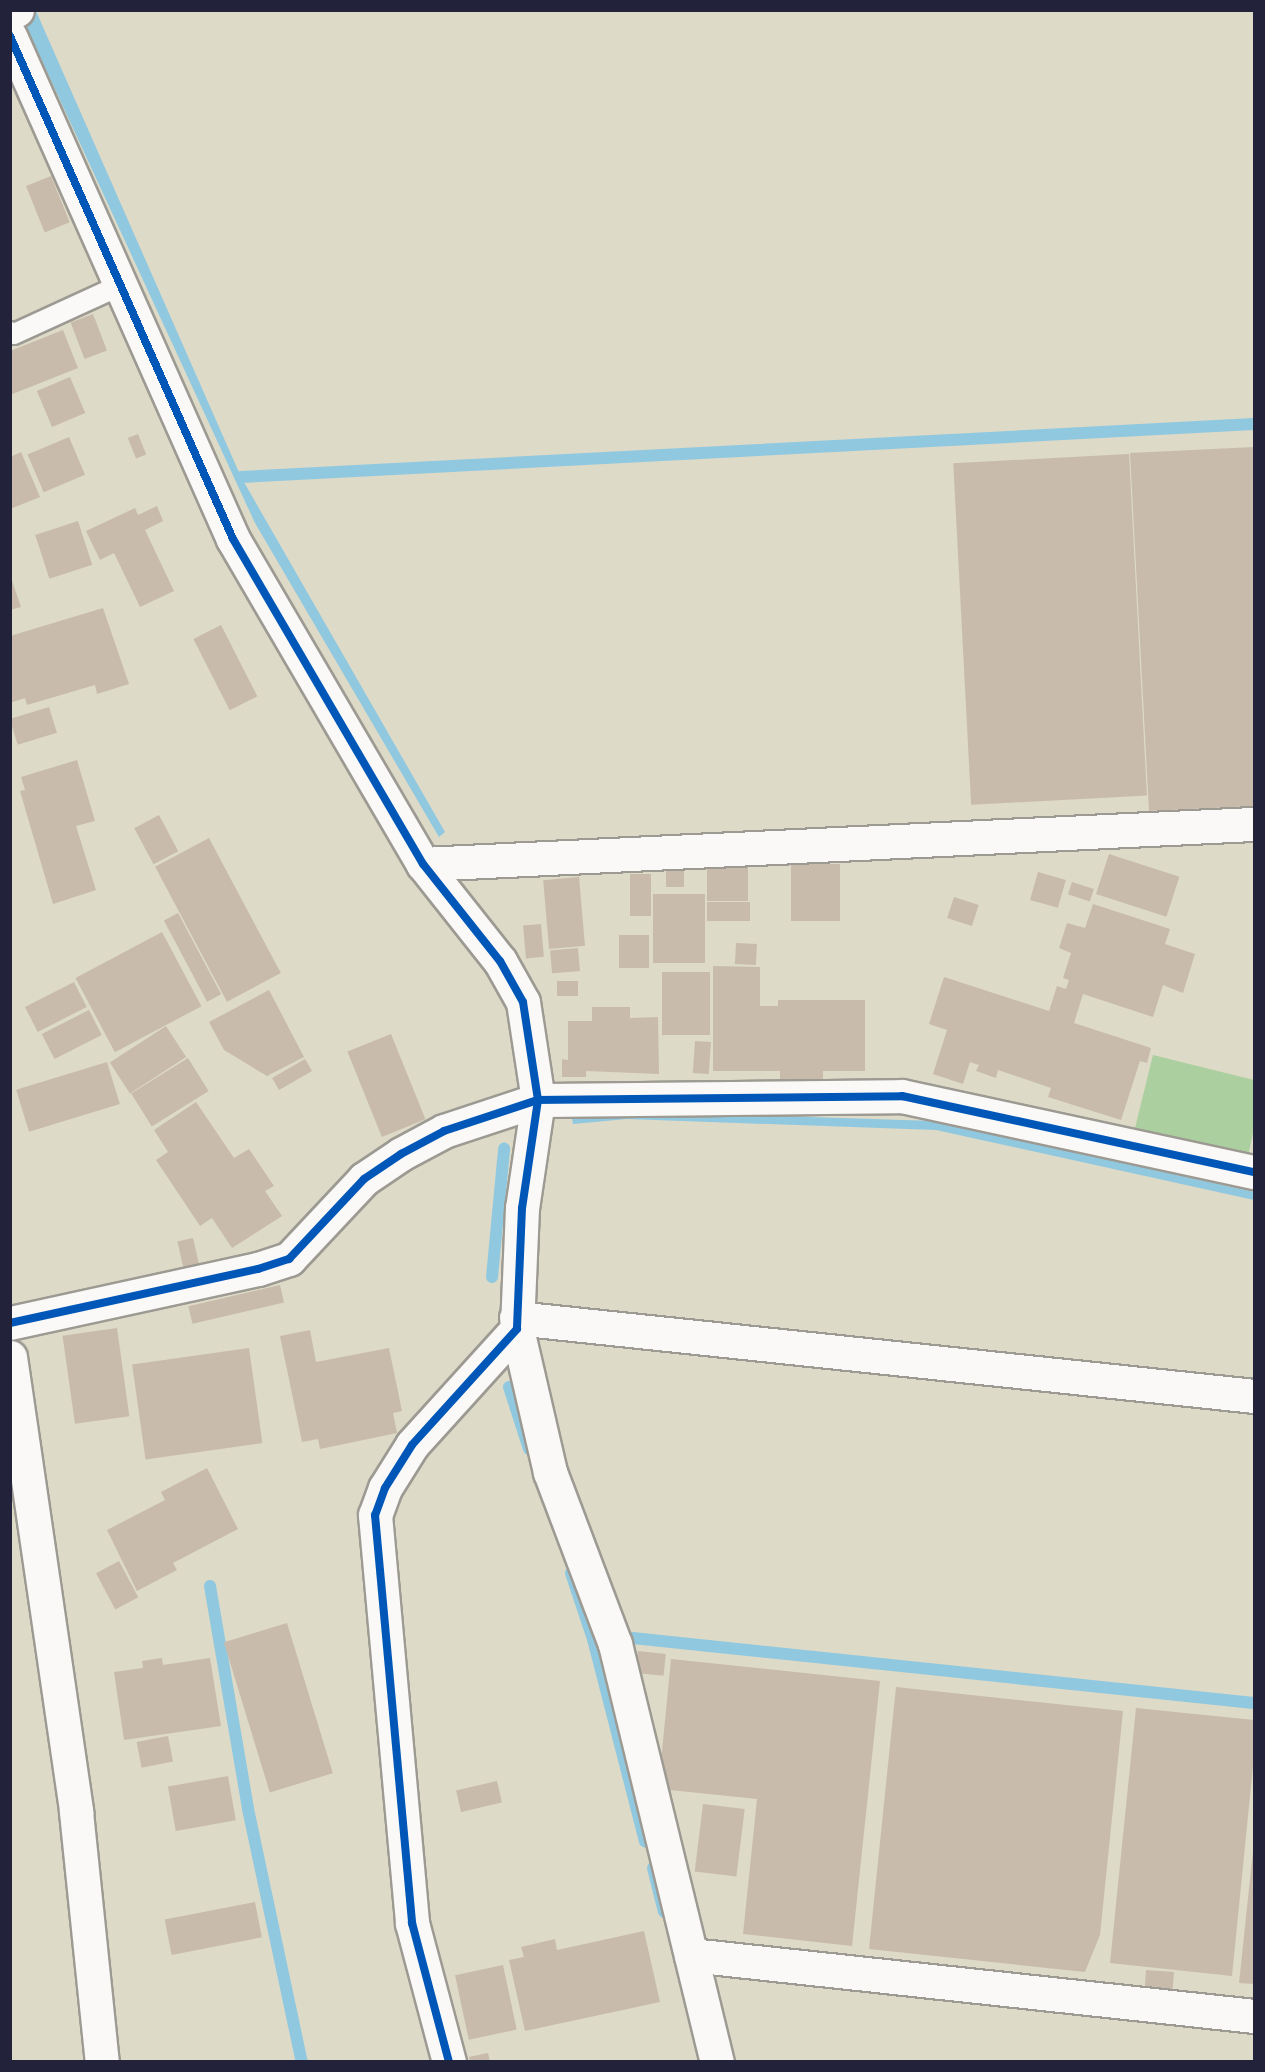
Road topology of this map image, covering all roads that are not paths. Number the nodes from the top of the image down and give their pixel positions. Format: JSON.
{"nodes":[{"id":1,"x":13,"y":18,"type":"edge"},
{"id":2,"x":121,"y":285,"type":"junction"},
{"id":3,"x":10,"y":332,"type":"edge"},
{"id":4,"x":1254,"y":824,"type":"edge"},
{"id":5,"x":423,"y":864,"type":"junction"},
{"id":6,"x":538,"y":1100,"type":"junction"},
{"id":7,"x":1254,"y":1172,"type":"edge"},
{"id":8,"x":10,"y":1323,"type":"edge"},
{"id":9,"x":516,"y":1323,"type":"junction"},
{"id":10,"x":10,"y":1357,"type":"edge"},
{"id":11,"x":1254,"y":1396,"type":"edge"},
{"id":12,"x":691,"y":1955,"type":"junction"},
{"id":13,"x":1254,"y":2016,"type":"edge"},
{"id":14,"x":102,"y":2061,"type":"edge"},
{"id":15,"x":449,"y":2061,"type":"edge"},
{"id":16,"x":717,"y":2061,"type":"edge"}],
"edges":[{"from":1,"to":2,"type":"street"},
{"from":2,"to":3,"type":"lane"},
{"from":2,"to":5,"type":"street"},
{"from":4,"to":5,"type":"street"},
{"from":5,"to":6,"type":"street"},
{"from":6,"to":7,"type":"street"},
{"from":6,"to":8,"type":"street"},
{"from":6,"to":9,"type":"street"},
{"from":9,"to":11,"type":"street"},
{"from":9,"to":12,"type":"street"},
{"from":9,"to":15,"type":"street"},
{"from":10,"to":14,"type":"street"},
{"from":12,"to":13,"type":"street"},
{"from":12,"to":16,"type":"street"}]}
